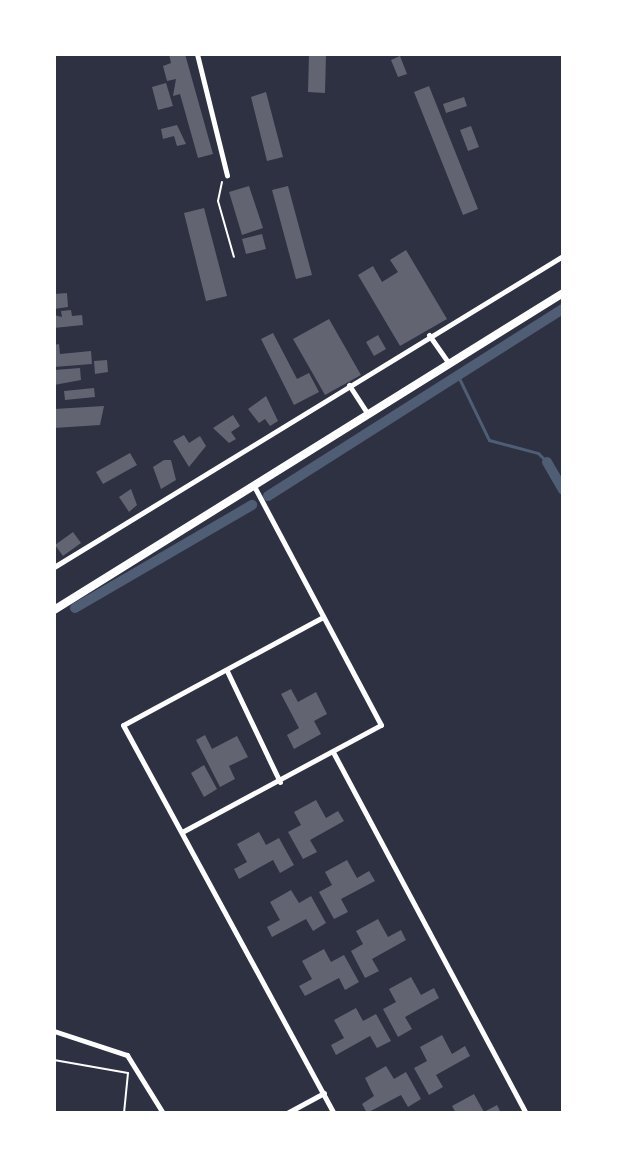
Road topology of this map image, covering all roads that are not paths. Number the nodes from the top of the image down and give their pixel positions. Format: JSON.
{"nodes":[{"id":1,"x":197,"y":54,"type":"edge"},
{"id":2,"x":227,"y":175,"type":"road end"},
{"id":3,"x":563,"y":256,"type":"edge"},
{"id":4,"x":563,"y":293,"type":"edge"},
{"id":5,"x":429,"y":335,"type":"junction"},
{"id":6,"x":449,"y":364,"type":"junction"},
{"id":7,"x":349,"y":385,"type":"junction"},
{"id":8,"x":368,"y":414,"type":"junction"},
{"id":9,"x":254,"y":485,"type":"junction"},
{"id":10,"x":54,"y":567,"type":"edge"},
{"id":11,"x":57,"y":605,"type":"edge"},
{"id":12,"x":323,"y":617,"type":"junction"},
{"id":13,"x":227,"y":671,"type":"junction"},
{"id":14,"x":333,"y":752,"type":"junction"},
{"id":15,"x":280,"y":782,"type":"junction"},
{"id":16,"x":182,"y":832,"type":"junction"},
{"id":17,"x":54,"y":1031,"type":"edge"},
{"id":18,"x":324,"y":1093,"type":"junction"},
{"id":19,"x":163,"y":1113,"type":"edge"},
{"id":20,"x":287,"y":1113,"type":"edge"},
{"id":21,"x":334,"y":1113,"type":"edge"},
{"id":22,"x":526,"y":1113,"type":"edge"}],
"edges":[{"from":1,"to":2,"type":"street"},
{"from":3,"to":5,"type":"street"},
{"from":4,"to":6,"type":"highway"},
{"from":5,"to":6,"type":"street"},
{"from":5,"to":7,"type":"street"},
{"from":6,"to":8,"type":"highway"},
{"from":7,"to":8,"type":"street"},
{"from":7,"to":10,"type":"street"},
{"from":8,"to":9,"type":"highway"},
{"from":9,"to":11,"type":"highway"},
{"from":9,"to":12,"type":"street"},
{"from":12,"to":13,"type":"street"},
{"from":12,"to":14,"type":"street"},
{"from":13,"to":15,"type":"street"},
{"from":13,"to":16,"type":"street"},
{"from":14,"to":15,"type":"street"},
{"from":14,"to":22,"type":"street"},
{"from":15,"to":16,"type":"street"},
{"from":16,"to":18,"type":"street"},
{"from":17,"to":19,"type":"street"},
{"from":18,"to":20,"type":"street"},
{"from":18,"to":21,"type":"street"}]}
